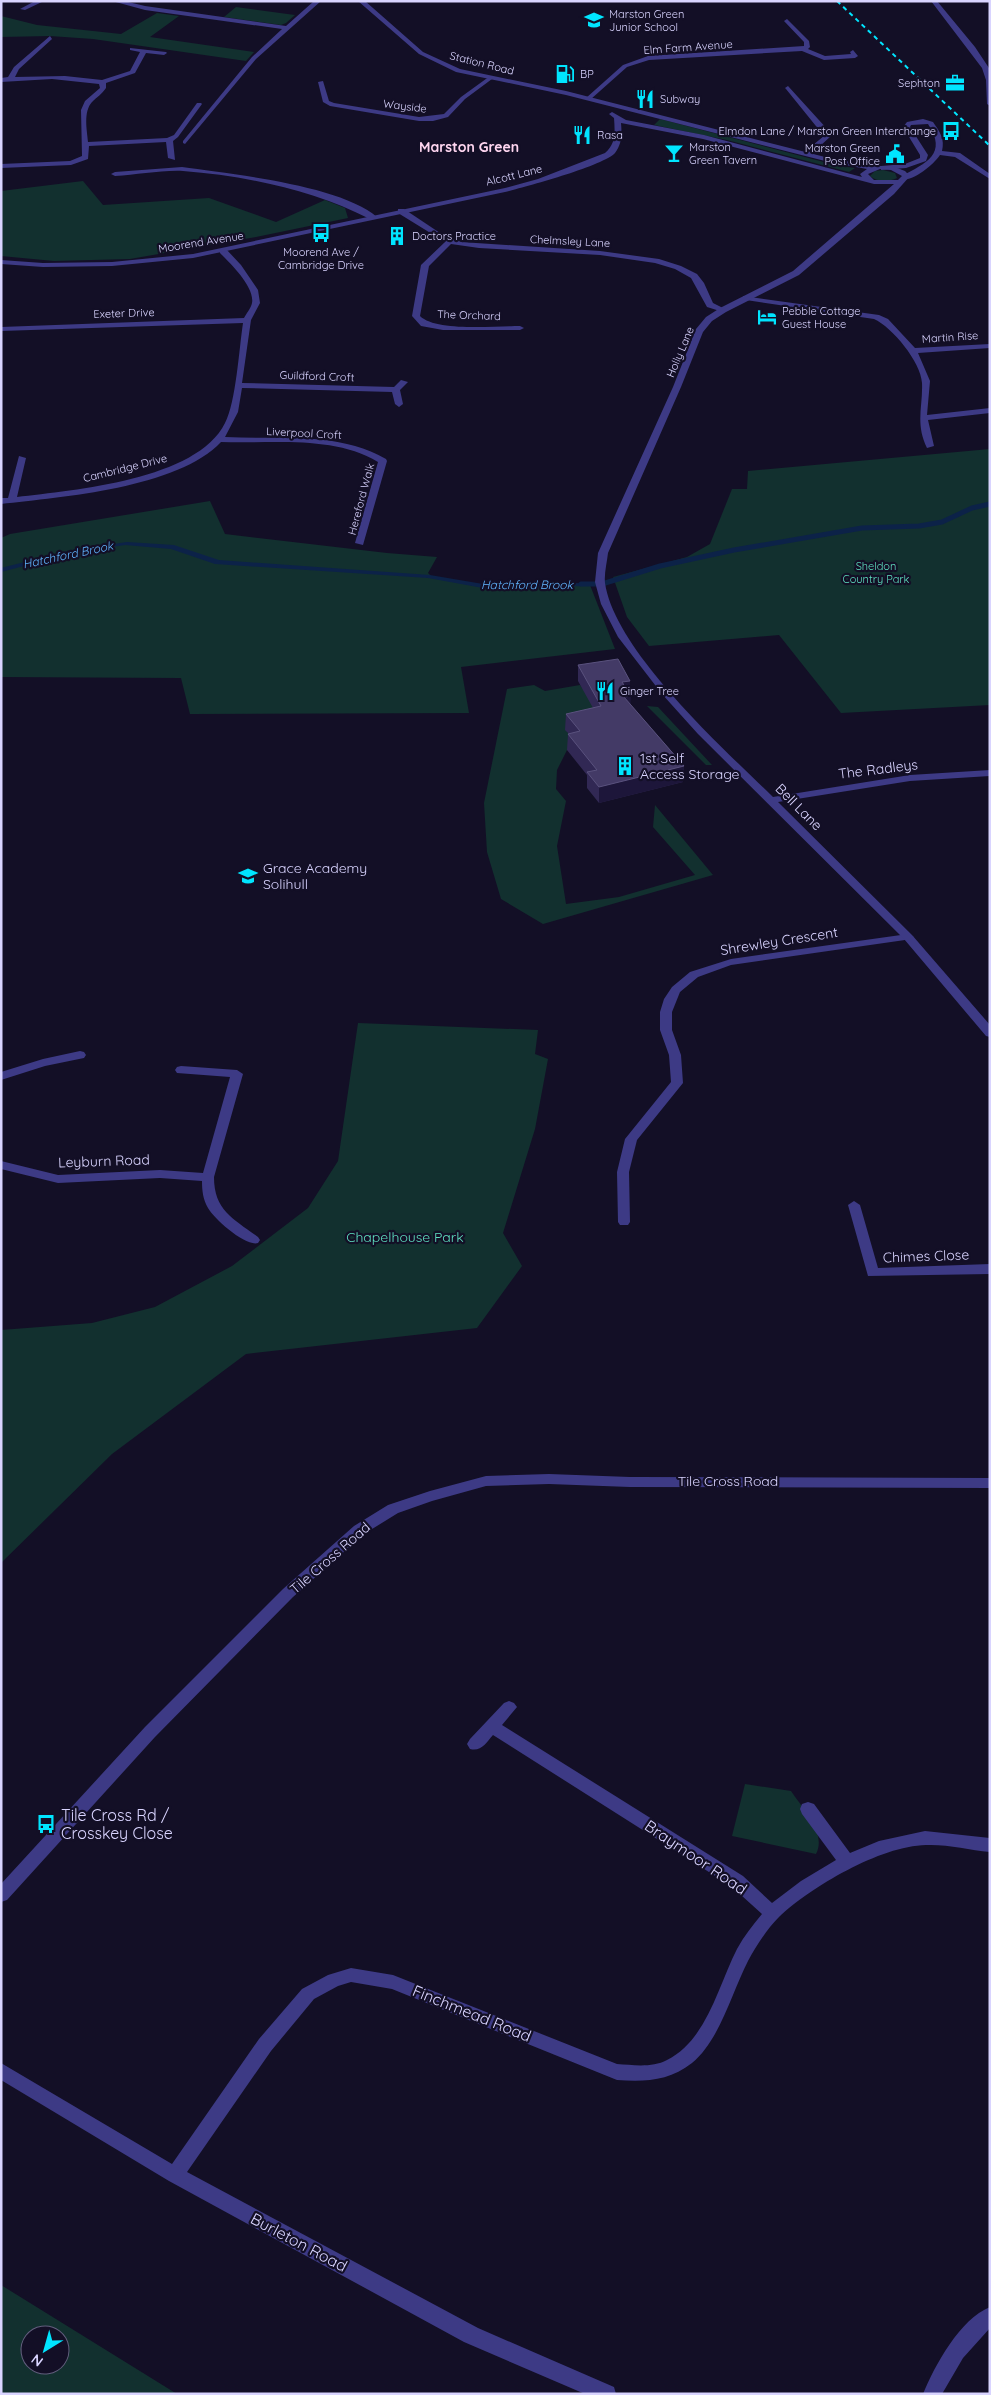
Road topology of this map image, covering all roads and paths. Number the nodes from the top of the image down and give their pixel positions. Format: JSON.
{"nodes":[{"id":1,"x":41,"y":1,"type":"edge"},
{"id":2,"x":318,"y":1,"type":"edge"},
{"id":3,"x":361,"y":1,"type":"edge"},
{"id":4,"x":934,"y":1,"type":"edge"},
{"id":5,"x":118,"y":2,"type":"edge"},
{"id":6,"x":22,"y":9,"type":"dead end"},
{"id":7,"x":787,"y":21,"type":"dead end"},
{"id":8,"x":287,"y":28,"type":"junction"},
{"id":9,"x":794,"y":29,"type":"junction"},
{"id":10,"x":782,"y":30,"type":"dead end"},
{"id":11,"x":31,"y":41,"type":"dead end"},
{"id":12,"x":132,"y":49,"type":"dead end"},
{"id":13,"x":803,"y":49,"type":"junction"},
{"id":14,"x":144,"y":50,"type":"junction"},
{"id":15,"x":853,"y":52,"type":"dead end"},
{"id":16,"x":164,"y":54,"type":"dead end"},
{"id":17,"x":490,"y":78,"type":"junction"},
{"id":18,"x":10,"y":79,"type":"junction"},
{"id":19,"x":1,"y":80,"type":"edge"},
{"id":20,"x":102,"y":82,"type":"junction"},
{"id":21,"x":320,"y":82,"type":"dead end"},
{"id":22,"x":798,"y":87,"type":"dead end"},
{"id":23,"x":589,"y":98,"type":"junction"},
{"id":24,"x":199,"y":104,"type":"dead end"},
{"id":25,"x":990,"y":104,"type":"edge"},
{"id":26,"x":637,"y":110,"type":"junction"},
{"id":27,"x":651,"y":113,"type":"junction"},
{"id":28,"x":616,"y":117,"type":"junction"},
{"id":29,"x":642,"y":125,"type":"junction"},
{"id":30,"x":618,"y":138,"type":"junction"},
{"id":31,"x":169,"y":140,"type":"junction"},
{"id":32,"x":185,"y":142,"type":"dead end"},
{"id":33,"x":87,"y":144,"type":"junction"},
{"id":34,"x":938,"y":153,"type":"junction"},
{"id":35,"x":806,"y":154,"type":"junction"},
{"id":36,"x":172,"y":158,"type":"dead end"},
{"id":37,"x":1,"y":166,"type":"edge"},
{"id":38,"x":880,"y":168,"type":"junction"},
{"id":39,"x":116,"y":174,"type":"dead end"},
{"id":40,"x":990,"y":177,"type":"edge"},
{"id":41,"x":902,"y":180,"type":"junction"},
{"id":42,"x":872,"y":181,"type":"junction"},
{"id":43,"x":874,"y":205,"type":"junction"},
{"id":44,"x":401,"y":211,"type":"junction"},
{"id":45,"x":373,"y":217,"type":"junction"},
{"id":46,"x":450,"y":240,"type":"junction"},
{"id":47,"x":223,"y":251,"type":"junction"},
{"id":48,"x":1,"y":262,"type":"edge"},
{"id":49,"x":746,"y":298,"type":"junction"},
{"id":50,"x":723,"y":310,"type":"junction"},
{"id":51,"x":247,"y":320,"type":"junction"},
{"id":52,"x":520,"y":328,"type":"dead end"},
{"id":53,"x":1,"y":329,"type":"edge"},
{"id":54,"x":990,"y":346,"type":"edge"},
{"id":55,"x":913,"y":351,"type":"junction"},
{"id":56,"x":404,"y":382,"type":"dead end"},
{"id":57,"x":238,"y":385,"type":"junction"},
{"id":58,"x":396,"y":390,"type":"junction"},
{"id":59,"x":399,"y":404,"type":"dead end"},
{"id":60,"x":990,"y":410,"type":"edge"},
{"id":61,"x":923,"y":418,"type":"junction"},
{"id":62,"x":219,"y":439,"type":"junction"},
{"id":63,"x":930,"y":446,"type":"dead end"},
{"id":64,"x":22,"y":458,"type":"dead end"},
{"id":65,"x":383,"y":461,"type":"joint"},
{"id":66,"x":12,"y":500,"type":"junction"},
{"id":67,"x":1,"y":501,"type":"edge"},
{"id":68,"x":360,"y":543,"type":"dead end"},
{"id":69,"x":600,"y":582,"type":"joint"},
{"id":70,"x":990,"y":773,"type":"edge"},
{"id":71,"x":771,"y":800,"type":"junction"},
{"id":72,"x":908,"y":937,"type":"junction"},
{"id":73,"x":990,"y":1033,"type":"edge"},
{"id":74,"x":80,"y":1055,"type":"dead end"},
{"id":75,"x":181,"y":1070,"type":"dead end"},
{"id":76,"x":1,"y":1076,"type":"edge"},
{"id":77,"x":1,"y":1165,"type":"edge"},
{"id":78,"x":208,"y":1177,"type":"junction"},
{"id":79,"x":854,"y":1205,"type":"dead end"},
{"id":80,"x":624,"y":1222,"type":"dead end"},
{"id":81,"x":254,"y":1240,"type":"dead end"},
{"id":82,"x":990,"y":1269,"type":"edge"},
{"id":83,"x":990,"y":1483,"type":"edge"},
{"id":84,"x":510,"y":1707,"type":"dead end"},
{"id":85,"x":492,"y":1727,"type":"junction"},
{"id":86,"x":475,"y":1744,"type":"dead end"},
{"id":87,"x":808,"y":1809,"type":"dead end"},
{"id":88,"x":990,"y":1845,"type":"edge"},
{"id":89,"x":847,"y":1862,"type":"junction"},
{"id":90,"x":3,"y":1890,"type":"edge"},
{"id":91,"x":772,"y":1913,"type":"junction"},
{"id":92,"x":1,"y":2071,"type":"edge"},
{"id":93,"x":175,"y":2175,"type":"junction"},
{"id":94,"x":990,"y":2316,"type":"edge"},
{"id":95,"x":607,"y":2394,"type":"edge"},
{"id":96,"x":932,"y":2394,"type":"edge"}],
"edges":[{"from":1,"to":6,"type":"street"},
{"from":2,"to":8,"type":"street"},
{"from":3,"to":17,"type":"street","name":"Station Road"},
{"from":4,"to":25,"type":"street"},
{"from":5,"to":8,"type":"street"},
{"from":7,"to":9,"type":"street"},
{"from":8,"to":32,"type":"street"},
{"from":9,"to":10,"type":"street"},
{"from":9,"to":13,"type":"street"},
{"from":11,"to":18,"type":"street"},
{"from":12,"to":14,"type":"street"},
{"from":13,"to":15,"type":"street","name":"Elm Farm Avenue"},
{"from":13,"to":23,"type":"street","name":"Elm Farm Avenue"},
{"from":14,"to":16,"type":"street"},
{"from":14,"to":20,"type":"street"},
{"from":17,"to":21,"type":"street","name":"Wayside"},
{"from":17,"to":23,"type":"street","name":"Station Road"},
{"from":18,"to":19,"type":"street"},
{"from":18,"to":20,"type":"street"},
{"from":20,"to":33,"type":"street"},
{"from":22,"to":35,"type":"street"},
{"from":23,"to":26,"type":"street","name":"Station Road"},
{"from":23,"to":28,"type":"street","name":"Station Road"},
{"from":24,"to":31,"type":"street"},
{"from":26,"to":27,"type":"street","name":"Station Road"},
{"from":26,"to":28,"type":"street","name":"Station Road"},
{"from":27,"to":29,"type":"street"},
{"from":27,"to":35,"type":"street","name":"Station Road"},
{"from":28,"to":29,"type":"street","name":"Station Road"},
{"from":28,"to":30,"type":"street"},
{"from":29,"to":30,"type":"street"},
{"from":29,"to":42,"type":"street","name":"Station Road"},
{"from":30,"to":44,"type":"street","name":"Alcott Lane"},
{"from":31,"to":33,"type":"street"},
{"from":31,"to":36,"type":"street"},
{"from":33,"to":37,"type":"street"},
{"from":34,"to":38,"type":"street"},
{"from":34,"to":40,"type":"street"},
{"from":34,"to":41,"type":"street"},
{"from":35,"to":38,"type":"street","name":"Station Road"},
{"from":38,"to":41,"type":"street"},
{"from":38,"to":42,"type":"street"},
{"from":39,"to":45,"type":"street"},
{"from":41,"to":42,"type":"street"},
{"from":41,"to":43,"type":"street","name":"Holly Lane"},
{"from":42,"to":43,"type":"street"},
{"from":43,"to":49,"type":"street","name":"Holly Lane"},
{"from":44,"to":45,"type":"street","name":"Moorend Avenue"},
{"from":44,"to":46,"type":"street","name":"Chelmsley Lane"},
{"from":45,"to":47,"type":"street","name":"Moorend Avenue"},
{"from":46,"to":50,"type":"street","name":"Chelmsley Lane"},
{"from":46,"to":52,"type":"street","name":"The Orchard"},
{"from":47,"to":48,"type":"street","name":"Moorend Avenue"},
{"from":47,"to":51,"type":"street","name":"Cambridge Drive"},
{"from":49,"to":50,"type":"street","name":"Holly Lane"},
{"from":49,"to":55,"type":"street"},
{"from":50,"to":69,"type":"street","name":"Holly Lane"},
{"from":51,"to":53,"type":"street","name":"Exeter Drive"},
{"from":51,"to":57,"type":"street","name":"Cambridge Drive"},
{"from":54,"to":55,"type":"street","name":"Martin Rise"},
{"from":55,"to":61,"type":"street"},
{"from":56,"to":58,"type":"street"},
{"from":57,"to":58,"type":"street","name":"Guildford Croft"},
{"from":57,"to":62,"type":"street","name":"Cambridge Drive"},
{"from":58,"to":59,"type":"street"},
{"from":60,"to":61,"type":"street"},
{"from":61,"to":63,"type":"street"},
{"from":62,"to":65,"type":"street","name":"Liverpool Croft"},
{"from":62,"to":66,"type":"street","name":"Cambridge Drive"},
{"from":64,"to":66,"type":"street"},
{"from":65,"to":68,"type":"street","name":"Hereford Walk"},
{"from":66,"to":67,"type":"street","name":"Cambridge Drive"},
{"from":69,"to":71,"type":"street","name":"Bell Lane"},
{"from":70,"to":71,"type":"street","name":"The Radleys"},
{"from":71,"to":72,"type":"street","name":"Bell Lane"},
{"from":72,"to":73,"type":"street","name":"Bell Lane"},
{"from":72,"to":80,"type":"street","name":"Shrewley Crescent"},
{"from":74,"to":76,"type":"street"},
{"from":75,"to":78,"type":"street"},
{"from":77,"to":78,"type":"street","name":"Leyburn Road"},
{"from":78,"to":81,"type":"street"},
{"from":79,"to":82,"type":"street","name":"Chimes Close"},
{"from":83,"to":90,"type":"street","name":"Tile Cross Road"},
{"from":84,"to":85,"type":"street"},
{"from":85,"to":86,"type":"street"},
{"from":85,"to":91,"type":"street","name":"Braymoor Road"},
{"from":87,"to":89,"type":"street"},
{"from":88,"to":89,"type":"street"},
{"from":89,"to":91,"type":"street"},
{"from":91,"to":93,"type":"street","name":"Finchmead Road"},
{"from":92,"to":93,"type":"street","name":"Burleton Road"},
{"from":93,"to":95,"type":"street","name":"Burleton Road"},
{"from":94,"to":96,"type":"street"}]}
